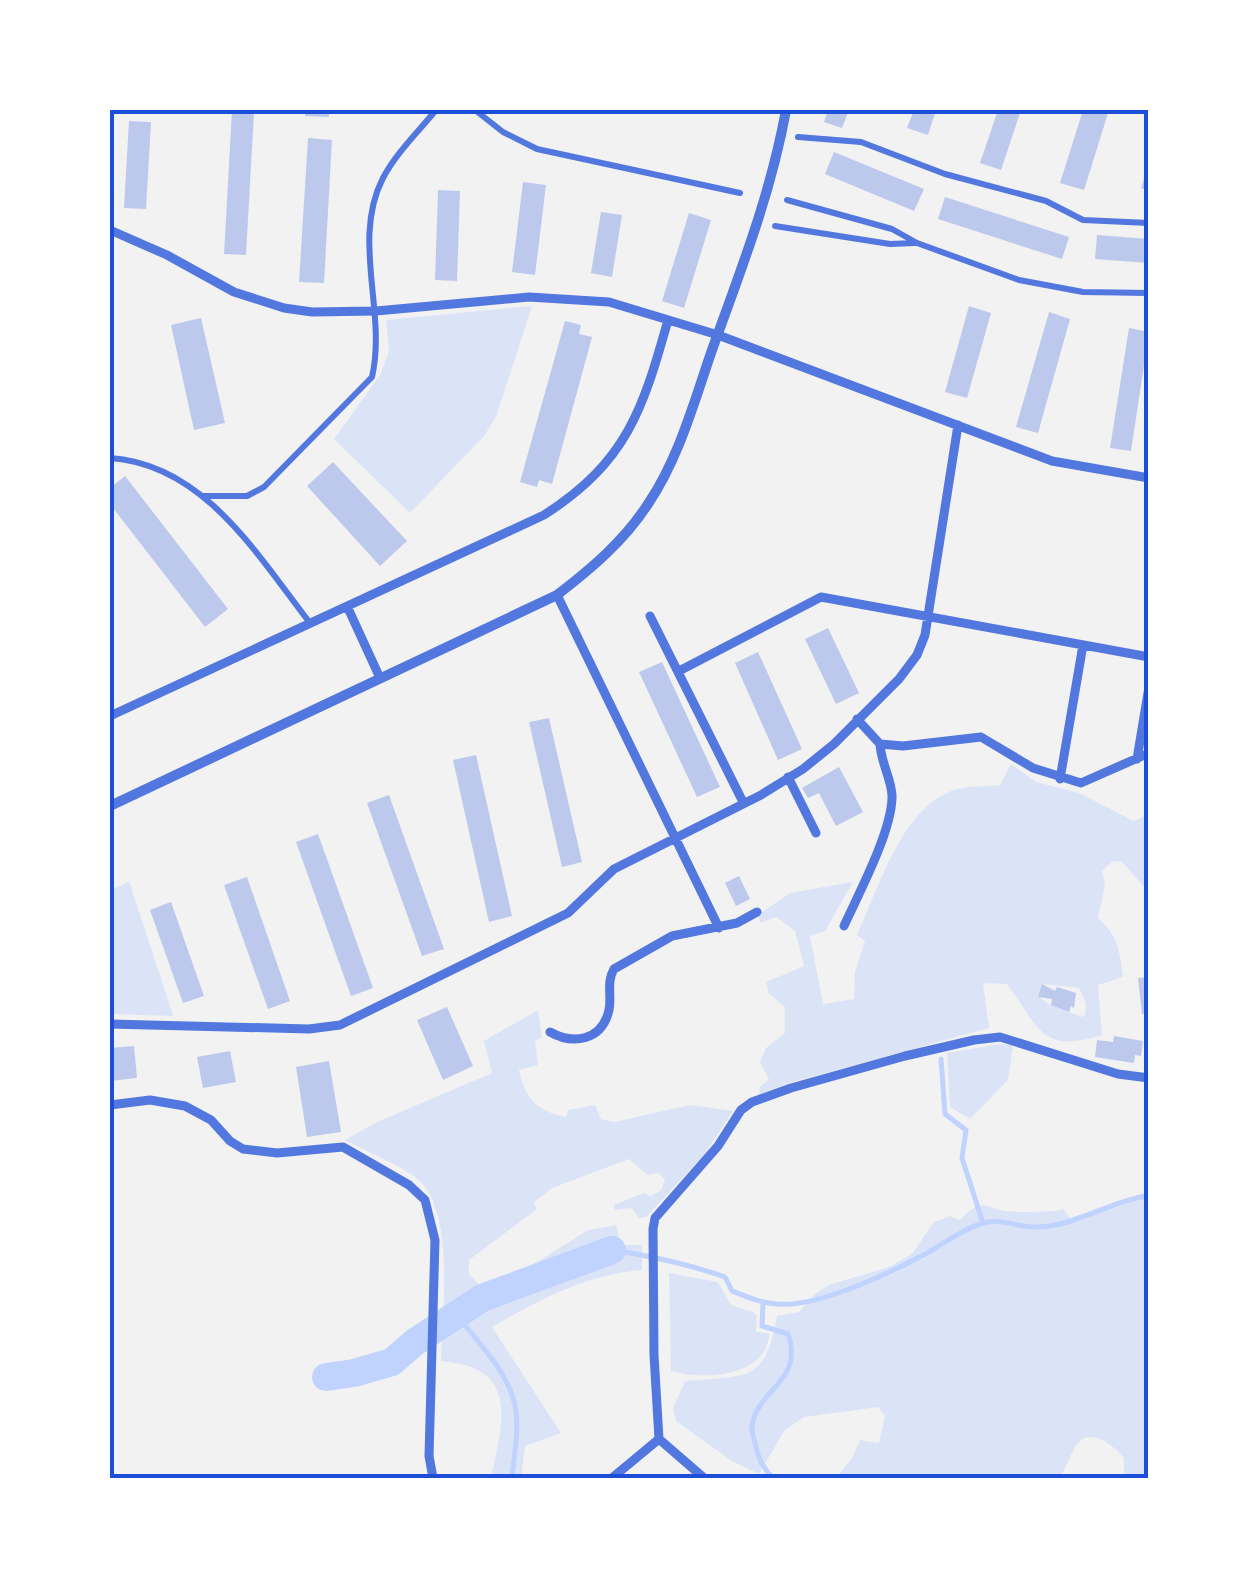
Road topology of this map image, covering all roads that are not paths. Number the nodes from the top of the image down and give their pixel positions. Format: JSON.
{"nodes":[{"id":1,"x":436,"y":110,"type":"edge"},
{"id":2,"x":475,"y":110,"type":"edge"},
{"id":3,"x":786,"y":110,"type":"edge"},
{"id":4,"x":798,"y":137,"type":"dead end"},
{"id":5,"x":740,"y":193,"type":"dead end"},
{"id":6,"x":786,"y":200,"type":"dead end"},
{"id":7,"x":1149,"y":223,"type":"edge"},
{"id":8,"x":775,"y":226,"type":"dead end"},
{"id":9,"x":110,"y":230,"type":"edge"},
{"id":10,"x":916,"y":244,"type":"junction"},
{"id":11,"x":1149,"y":293,"type":"edge"},
{"id":12,"x":376,"y":311,"type":"junction"},
{"id":13,"x":668,"y":320,"type":"junction"},
{"id":14,"x":718,"y":335,"type":"junction"},
{"id":15,"x":958,"y":425,"type":"junction"},
{"id":16,"x":110,"y":458,"type":"edge"},
{"id":17,"x":1149,"y":478,"type":"edge"},
{"id":18,"x":202,"y":496,"type":"junction"},
{"id":19,"x":557,"y":595,"type":"junction"},
{"id":20,"x":347,"y":606,"type":"junction"},
{"id":21,"x":650,"y":616,"type":"dead end"},
{"id":22,"x":928,"y":617,"type":"junction"},
{"id":23,"x":310,"y":623,"type":"junction"},
{"id":24,"x":1083,"y":645,"type":"junction"},
{"id":25,"x":1149,"y":657,"type":"edge"},
{"id":26,"x":679,"y":671,"type":"junction"},
{"id":27,"x":380,"y":678,"type":"junction"},
{"id":28,"x":1149,"y":687,"type":"edge"},
{"id":29,"x":110,"y":716,"type":"edge"},
{"id":30,"x":857,"y":720,"type":"junction"},
{"id":31,"x":880,"y":744,"type":"junction"},
{"id":32,"x":1149,"y":754,"type":"edge"},
{"id":33,"x":1137,"y":759,"type":"junction"},
{"id":34,"x":788,"y":777,"type":"junction"},
{"id":35,"x":1060,"y":778,"type":"junction"},
{"id":36,"x":743,"y":802,"type":"junction"},
{"id":37,"x":110,"y":806,"type":"edge"},
{"id":38,"x":816,"y":833,"type":"dead end"},
{"id":39,"x":674,"y":837,"type":"junction"},
{"id":40,"x":757,"y":912,"type":"dead end"},
{"id":41,"x":844,"y":926,"type":"dead end"},
{"id":42,"x":719,"y":928,"type":"junction"},
{"id":43,"x":110,"y":1024,"type":"edge"},
{"id":44,"x":550,"y":1032,"type":"dead end"},
{"id":45,"x":1149,"y":1078,"type":"edge"},
{"id":46,"x":110,"y":1104,"type":"edge"},
{"id":47,"x":659,"y":1439,"type":"junction"},
{"id":48,"x":433,"y":1478,"type":"edge"},
{"id":49,"x":612,"y":1478,"type":"edge"},
{"id":50,"x":704,"y":1478,"type":"edge"}],
"edges":[{"from":1,"to":12,"type":"street"},
{"from":2,"to":5,"type":"street"},
{"from":3,"to":14,"type":"street"},
{"from":4,"to":7,"type":"street"},
{"from":6,"to":10,"type":"street"},
{"from":8,"to":10,"type":"street"},
{"from":9,"to":12,"type":"street"},
{"from":10,"to":11,"type":"street"},
{"from":12,"to":13,"type":"street"},
{"from":12,"to":18,"type":"street"},
{"from":13,"to":14,"type":"street"},
{"from":13,"to":20,"type":"street"},
{"from":14,"to":15,"type":"street"},
{"from":14,"to":19,"type":"street"},
{"from":15,"to":17,"type":"street"},
{"from":15,"to":22,"type":"street"},
{"from":16,"to":18,"type":"street"},
{"from":18,"to":23,"type":"street"},
{"from":19,"to":27,"type":"street"},
{"from":19,"to":39,"type":"street"},
{"from":20,"to":23,"type":"street"},
{"from":20,"to":27,"type":"street"},
{"from":21,"to":26,"type":"street"},
{"from":22,"to":24,"type":"street"},
{"from":22,"to":26,"type":"street"},
{"from":22,"to":30,"type":"street"},
{"from":23,"to":29,"type":"street"},
{"from":24,"to":25,"type":"street"},
{"from":24,"to":35,"type":"street"},
{"from":26,"to":36,"type":"street"},
{"from":27,"to":37,"type":"street"},
{"from":28,"to":33,"type":"street"},
{"from":30,"to":31,"type":"street"},
{"from":30,"to":34,"type":"street"},
{"from":31,"to":35,"type":"street"},
{"from":31,"to":41,"type":"street"},
{"from":32,"to":33,"type":"street"},
{"from":33,"to":35,"type":"street"},
{"from":34,"to":36,"type":"street"},
{"from":34,"to":38,"type":"street"},
{"from":36,"to":39,"type":"street"},
{"from":39,"to":42,"type":"street"},
{"from":39,"to":43,"type":"street"},
{"from":40,"to":42,"type":"street"},
{"from":42,"to":44,"type":"street"},
{"from":45,"to":47,"type":"street"},
{"from":46,"to":48,"type":"street"},
{"from":47,"to":49,"type":"street"},
{"from":47,"to":50,"type":"street"}]}
